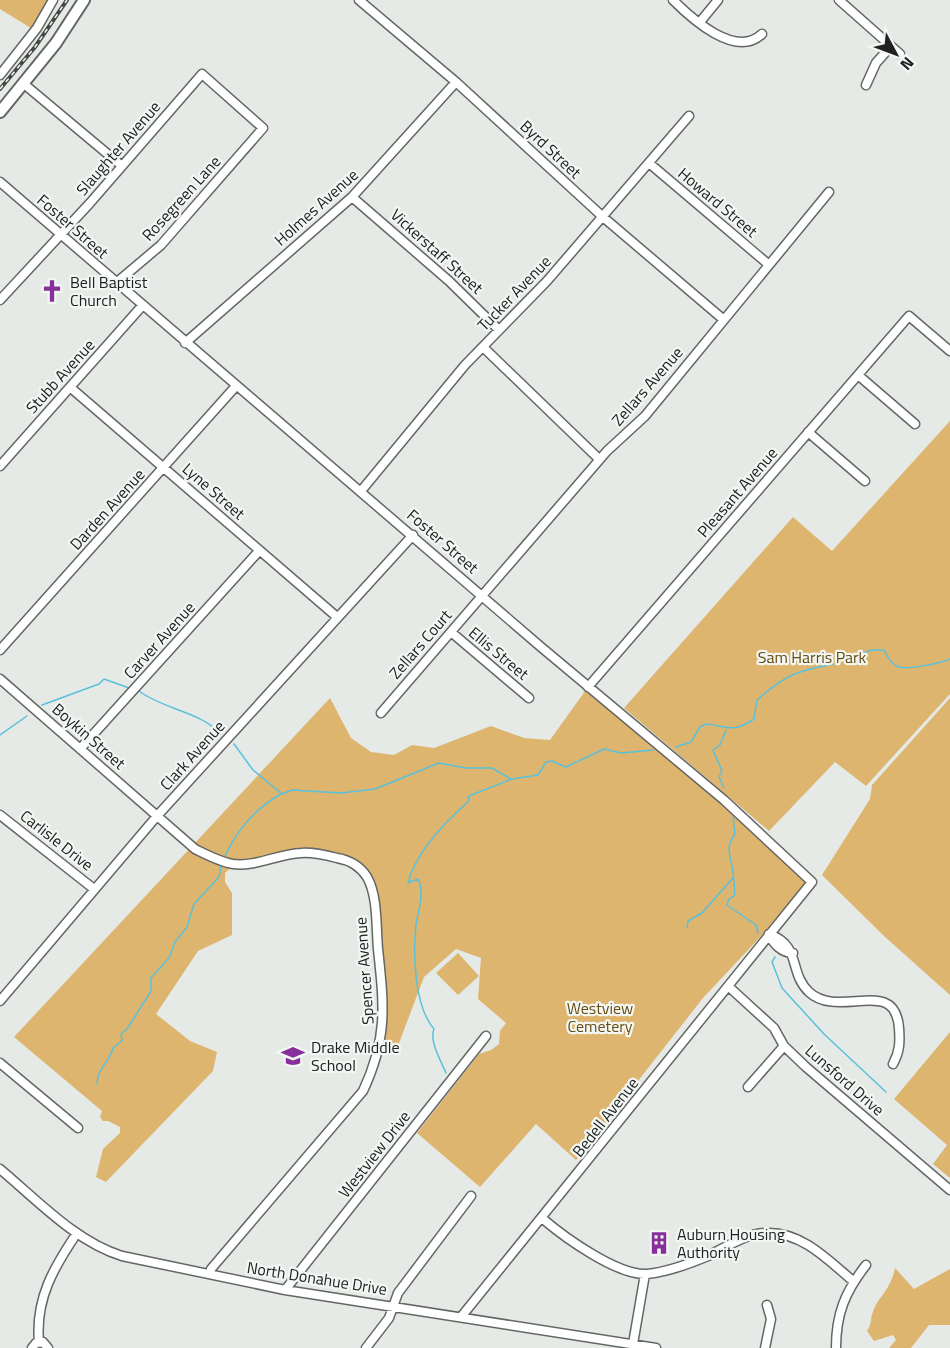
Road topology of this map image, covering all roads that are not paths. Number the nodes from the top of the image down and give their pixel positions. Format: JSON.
{"nodes":[{"id":1,"x":53,"y":0,"type":"edge"},
{"id":2,"x":84,"y":0,"type":"edge"},
{"id":3,"x":359,"y":0,"type":"edge"},
{"id":4,"x":673,"y":0,"type":"edge"},
{"id":5,"x":718,"y":0,"type":"edge"},
{"id":6,"x":839,"y":0,"type":"edge"},
{"id":7,"x":700,"y":22,"type":"junction"},
{"id":8,"x":762,"y":34,"type":"dead end"},
{"id":9,"x":891,"y":46,"type":"junction"},
{"id":10,"x":900,"y":54,"type":"dead end"},
{"id":11,"x":0,"y":75,"type":"edge"},
{"id":12,"x":456,"y":82,"type":"junction"},
{"id":13,"x":24,"y":84,"type":"junction"},
{"id":14,"x":867,"y":85,"type":"dead end"},
{"id":15,"x":0,"y":112,"type":"edge"},
{"id":16,"x":689,"y":116,"type":"dead end"},
{"id":17,"x":263,"y":128,"type":"joint"},
{"id":18,"x":649,"y":163,"type":"junction"},
{"id":19,"x":122,"y":166,"type":"junction"},
{"id":20,"x":0,"y":182,"type":"edge"},
{"id":21,"x":829,"y":192,"type":"dead end"},
{"id":22,"x":352,"y":197,"type":"junction"},
{"id":23,"x":603,"y":217,"type":"junction"},
{"id":24,"x":61,"y":234,"type":"junction"},
{"id":25,"x":768,"y":264,"type":"junction"},
{"id":26,"x":116,"y":283,"type":"junction"},
{"id":27,"x":0,"y":300,"type":"edge"},
{"id":28,"x":142,"y":306,"type":"junction"},
{"id":29,"x":724,"y":320,"type":"junction"},
{"id":30,"x":499,"y":330,"type":"junction"},
{"id":31,"x":185,"y":343,"type":"junction"},
{"id":32,"x":483,"y":347,"type":"junction"},
{"id":33,"x":950,"y":351,"type":"edge"},
{"id":34,"x":858,"y":375,"type":"junction"},
{"id":35,"x":236,"y":386,"type":"junction"},
{"id":36,"x":71,"y":388,"type":"junction"},
{"id":37,"x":915,"y":424,"type":"dead end"},
{"id":38,"x":808,"y":432,"type":"junction"},
{"id":39,"x":599,"y":459,"type":"junction"},
{"id":40,"x":0,"y":466,"type":"edge"},
{"id":41,"x":164,"y":468,"type":"junction"},
{"id":42,"x":865,"y":481,"type":"dead end"},
{"id":43,"x":361,"y":491,"type":"junction"},
{"id":44,"x":413,"y":535,"type":"junction"},
{"id":45,"x":259,"y":551,"type":"junction"},
{"id":46,"x":483,"y":595,"type":"junction"},
{"id":47,"x":337,"y":617,"type":"junction"},
{"id":48,"x":451,"y":632,"type":"junction"},
{"id":49,"x":0,"y":650,"type":"edge"},
{"id":50,"x":0,"y":680,"type":"edge"},
{"id":51,"x":588,"y":687,"type":"junction"},
{"id":52,"x":529,"y":698,"type":"dead end"},
{"id":53,"x":381,"y":713,"type":"dead end"},
{"id":54,"x":80,"y":749,"type":"junction"},
{"id":55,"x":0,"y":815,"type":"edge"},
{"id":56,"x":157,"y":816,"type":"junction"},
{"id":57,"x":94,"y":889,"type":"junction"},
{"id":58,"x":770,"y":934,"type":"junction"},
{"id":59,"x":728,"y":986,"type":"junction"},
{"id":60,"x":0,"y":1001,"type":"edge"},
{"id":61,"x":486,"y":1036,"type":"dead end"},
{"id":62,"x":784,"y":1046,"type":"junction"},
{"id":63,"x":0,"y":1063,"type":"edge"},
{"id":64,"x":893,"y":1064,"type":"dead end"},
{"id":65,"x":748,"y":1088,"type":"dead end"},
{"id":66,"x":78,"y":1128,"type":"dead end"},
{"id":67,"x":0,"y":1169,"type":"edge"},
{"id":68,"x":950,"y":1190,"type":"edge"},
{"id":69,"x":471,"y":1196,"type":"dead end"},
{"id":70,"x":543,"y":1219,"type":"junction"},
{"id":71,"x":77,"y":1233,"type":"junction"},
{"id":72,"x":866,"y":1265,"type":"dead end"},
{"id":73,"x":210,"y":1274,"type":"junction"},
{"id":74,"x":645,"y":1274,"type":"junction"},
{"id":75,"x":853,"y":1281,"type":"junction"},
{"id":76,"x":285,"y":1290,"type":"junction"},
{"id":77,"x":767,"y":1305,"type":"dead end"},
{"id":78,"x":393,"y":1306,"type":"junction"},
{"id":79,"x":461,"y":1317,"type":"junction"},
{"id":80,"x":600,"y":1338,"type":"junction"},
{"id":81,"x":633,"y":1344,"type":"junction"},
{"id":82,"x":36,"y":1345,"type":"edge"},
{"id":83,"x":48,"y":1348,"type":"edge"},
{"id":84,"x":366,"y":1348,"type":"edge"},
{"id":85,"x":598,"y":1348,"type":"edge"},
{"id":86,"x":656,"y":1348,"type":"edge"},
{"id":87,"x":765,"y":1348,"type":"edge"},
{"id":88,"x":836,"y":1348,"type":"edge"}],
"edges":[{"from":1,"to":11,"type":"street"},
{"from":2,"to":13,"type":"main road"},
{"from":3,"to":12,"type":"street","name":"Byrd Street"},
{"from":4,"to":7,"type":"street"},
{"from":5,"to":7,"type":"street"},
{"from":6,"to":9,"type":"street"},
{"from":7,"to":8,"type":"street"},
{"from":9,"to":10,"type":"street"},
{"from":9,"to":14,"type":"street"},
{"from":12,"to":22,"type":"street","name":"Holmes Avenue"},
{"from":12,"to":23,"type":"street","name":"Byrd Street"},
{"from":13,"to":15,"type":"main road"},
{"from":13,"to":19,"type":"street"},
{"from":16,"to":18,"type":"street","name":"Tucker Avenue"},
{"from":17,"to":19,"type":"street","name":"Slaughter Avenue"},
{"from":17,"to":26,"type":"street","name":"Rosegreen Lane"},
{"from":18,"to":23,"type":"street","name":"Tucker Avenue"},
{"from":18,"to":25,"type":"street","name":"Howard Street"},
{"from":19,"to":24,"type":"street","name":"Slaughter Avenue"},
{"from":20,"to":24,"type":"street","name":"Foster Street"},
{"from":21,"to":25,"type":"street","name":"Zellars Avenue"},
{"from":22,"to":30,"type":"street","name":"Vickerstaff Street"},
{"from":22,"to":31,"type":"street","name":"Holmes Avenue"},
{"from":23,"to":29,"type":"street","name":"Byrd Street"},
{"from":23,"to":30,"type":"street","name":"Tucker Avenue"},
{"from":24,"to":26,"type":"street","name":"Foster Street"},
{"from":24,"to":27,"type":"street","name":"Slaughter Avenue"},
{"from":25,"to":29,"type":"street","name":"Zellars Avenue"},
{"from":26,"to":28,"type":"street","name":"Foster Street"},
{"from":28,"to":31,"type":"street","name":"Foster Street"},
{"from":28,"to":36,"type":"street","name":"Stubb Avenue"},
{"from":29,"to":39,"type":"street","name":"Zellars Avenue"},
{"from":30,"to":32,"type":"street","name":"Tucker Avenue"},
{"from":31,"to":35,"type":"street","name":"Foster Street"},
{"from":32,"to":39,"type":"street"},
{"from":32,"to":43,"type":"street","name":"Tucker Avenue"},
{"from":33,"to":34,"type":"street","name":"Pleasant Avenue"},
{"from":34,"to":37,"type":"street"},
{"from":34,"to":38,"type":"street","name":"Pleasant Avenue"},
{"from":35,"to":41,"type":"street","name":"Darden Avenue"},
{"from":35,"to":43,"type":"street","name":"Foster Street"},
{"from":36,"to":40,"type":"street","name":"Stubb Avenue"},
{"from":36,"to":41,"type":"street","name":"Lyne Street"},
{"from":38,"to":42,"type":"street"},
{"from":38,"to":51,"type":"street","name":"Pleasant Avenue"},
{"from":39,"to":46,"type":"street","name":"Zellars Avenue"},
{"from":41,"to":45,"type":"street","name":"Lyne Street"},
{"from":41,"to":49,"type":"street","name":"Darden Avenue"},
{"from":43,"to":44,"type":"street","name":"Foster Street"},
{"from":44,"to":46,"type":"street","name":"Foster Street"},
{"from":44,"to":47,"type":"street","name":"Clark Avenue"},
{"from":45,"to":47,"type":"street","name":"Lyne Street"},
{"from":45,"to":54,"type":"street","name":"Carver Avenue"},
{"from":46,"to":48,"type":"street","name":"Zellars Court"},
{"from":46,"to":51,"type":"street","name":"Foster Street"},
{"from":47,"to":56,"type":"street","name":"Clark Avenue"},
{"from":48,"to":52,"type":"street","name":"Ellis Street"},
{"from":48,"to":53,"type":"street","name":"Zellars Court"},
{"from":50,"to":54,"type":"street","name":"Boykin Street"},
{"from":51,"to":58,"type":"street","name":"Foster Street"},
{"from":54,"to":56,"type":"street","name":"Boykin Street"},
{"from":55,"to":57,"type":"street","name":"Carlisle Drive"},
{"from":56,"to":57,"type":"street","name":"Clark Avenue"},
{"from":56,"to":73,"type":"street","name":"Spencer Avenue"},
{"from":57,"to":60,"type":"street","name":"Clark Avenue"},
{"from":58,"to":59,"type":"street","name":"Bedell Avenue"},
{"from":58,"to":64,"type":"street"},
{"from":59,"to":62,"type":"street","name":"Lunsford Drive"},
{"from":59,"to":70,"type":"street","name":"Bedell Avenue"},
{"from":61,"to":76,"type":"street","name":"Westview Drive"},
{"from":62,"to":65,"type":"street"},
{"from":62,"to":68,"type":"street","name":"Lunsford Drive"},
{"from":63,"to":66,"type":"street"},
{"from":67,"to":71,"type":"street","name":"North Donahue Drive"},
{"from":69,"to":78,"type":"street"},
{"from":70,"to":74,"type":"street"},
{"from":70,"to":79,"type":"street","name":"Bedell Avenue"},
{"from":71,"to":73,"type":"street","name":"North Donahue Drive"},
{"from":71,"to":82,"type":"street"},
{"from":72,"to":75,"type":"street"},
{"from":73,"to":76,"type":"street","name":"North Donahue Drive"},
{"from":74,"to":75,"type":"street"},
{"from":74,"to":81,"type":"street"},
{"from":75,"to":88,"type":"street"},
{"from":76,"to":78,"type":"street","name":"North Donahue Drive"},
{"from":77,"to":87,"type":"street"},
{"from":78,"to":79,"type":"street","name":"North Donahue Drive"},
{"from":78,"to":84,"type":"street"},
{"from":79,"to":80,"type":"street","name":"North Donahue Drive"},
{"from":80,"to":81,"type":"street","name":"North Donahue Drive"},
{"from":80,"to":85,"type":"street"},
{"from":81,"to":86,"type":"street","name":"North Donahue Drive"},
{"from":82,"to":83,"type":"street"}]}
